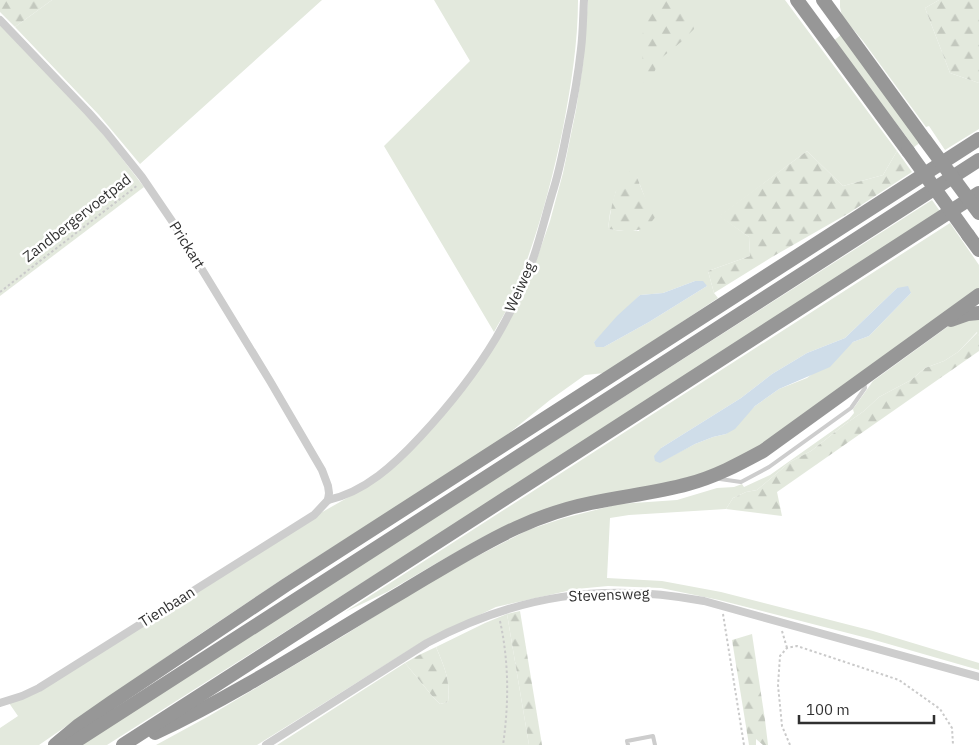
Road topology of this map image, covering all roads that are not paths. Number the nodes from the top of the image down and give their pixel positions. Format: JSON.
{"nodes":[{"id":1,"x":584,"y":0,"type":"edge"},
{"id":2,"x":823,"y":0,"type":"edge"},
{"id":3,"x":802,"y":1,"type":"edge"},
{"id":4,"x":0,"y":20,"type":"edge"},
{"id":5,"x":979,"y":139,"type":"edge"},
{"id":6,"x":979,"y":160,"type":"edge"},
{"id":7,"x":979,"y":193,"type":"edge"},
{"id":8,"x":979,"y":213,"type":"edge"},
{"id":9,"x":979,"y":250,"type":"edge"},
{"id":10,"x":979,"y":295,"type":"edge"},
{"id":11,"x":979,"y":313,"type":"edge"},
{"id":12,"x":942,"y":322,"type":"junction"},
{"id":13,"x":328,"y":500,"type":"junction"},
{"id":14,"x":979,"y":677,"type":"edge"},
{"id":15,"x":0,"y":703,"type":"edge"},
{"id":16,"x":55,"y":745,"type":"edge"},
{"id":17,"x":70,"y":745,"type":"edge"},
{"id":18,"x":123,"y":745,"type":"edge"},
{"id":19,"x":130,"y":745,"type":"edge"},
{"id":20,"x":266,"y":745,"type":"edge"},
{"id":21,"x":628,"y":745,"type":"edge"},
{"id":22,"x":655,"y":745,"type":"edge"}],
"edges":[{"from":1,"to":13,"type":"street","name":"Weiweg"},
{"from":2,"to":8,"type":"highway","bridge":true},
{"from":3,"to":9,"type":"highway","bridge":true},
{"from":4,"to":13,"type":"street","name":"Prickart"},
{"from":5,"to":16,"type":"highway"},
{"from":6,"to":17,"type":"highway"},
{"from":7,"to":18,"type":"highway"},
{"from":10,"to":12,"type":"highway"},
{"from":11,"to":12,"type":"highway"},
{"from":12,"to":19,"type":"highway"},
{"from":13,"to":15,"type":"street","name":"Tienbaan"},
{"from":14,"to":20,"type":"street","name":"Stevensweg"},
{"from":21,"to":22,"type":"lane"}]}
